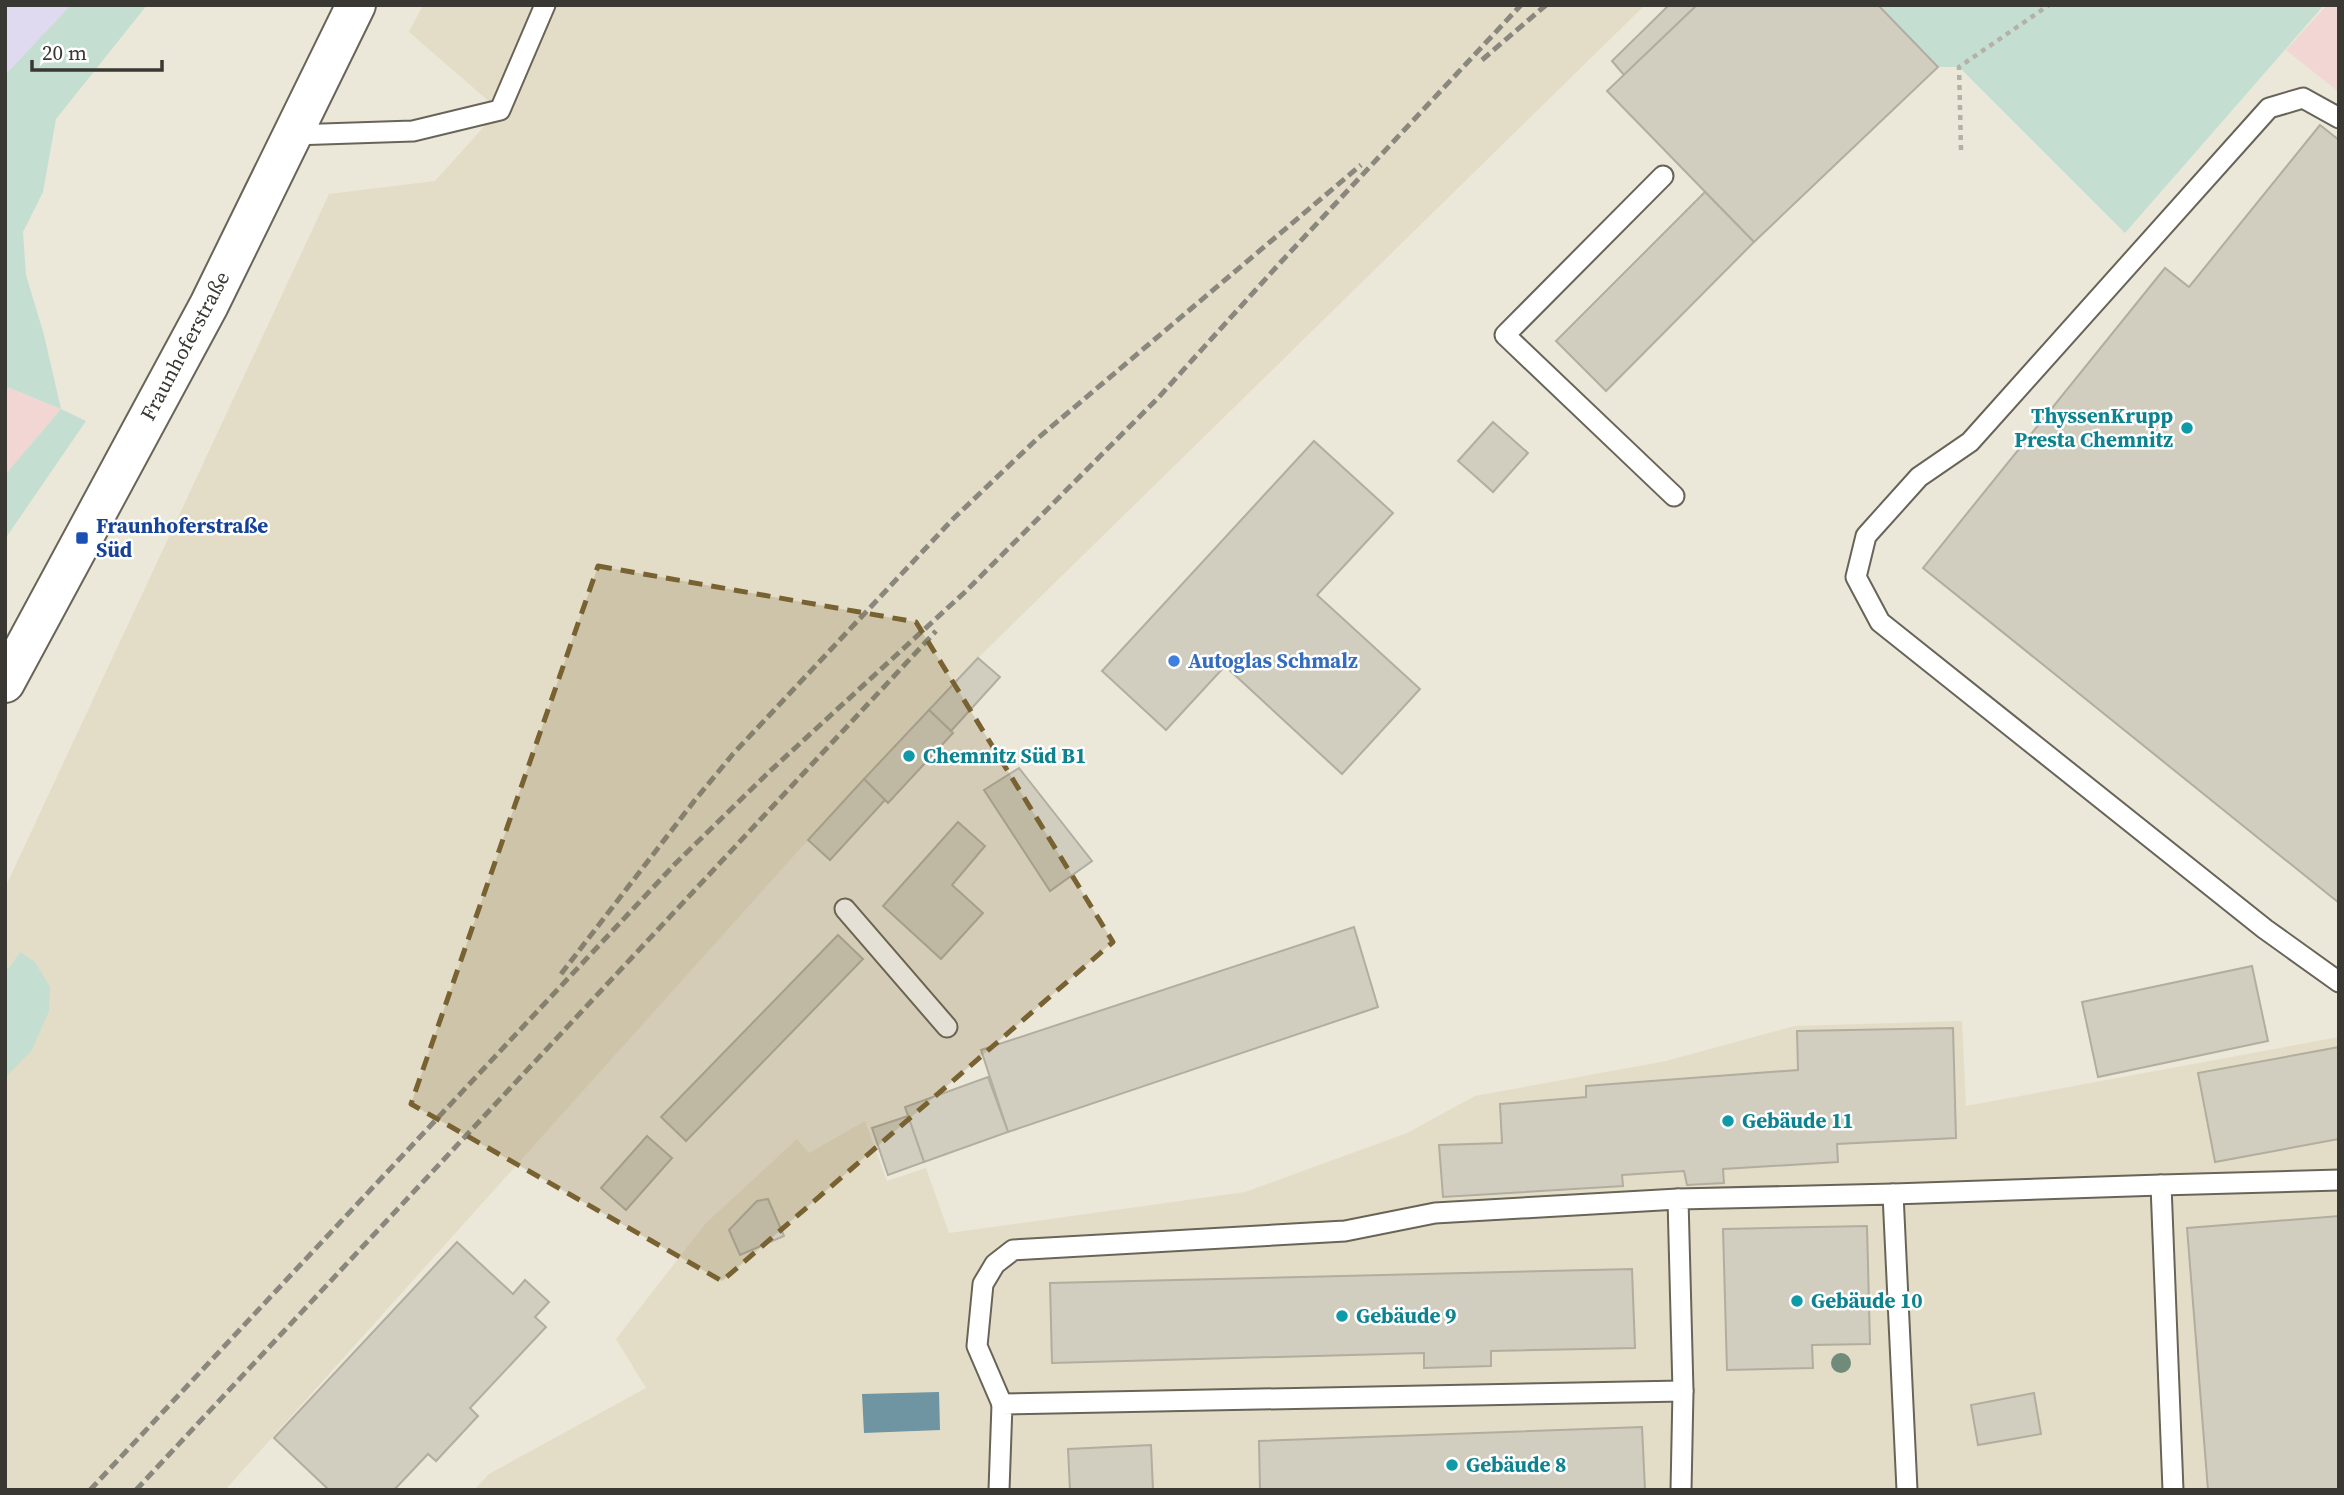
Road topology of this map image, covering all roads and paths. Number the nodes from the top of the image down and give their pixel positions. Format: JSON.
{"nodes":[{"id":1,"x":356,"y":5,"type":"edge"},
{"id":2,"x":545,"y":5,"type":"edge"},
{"id":3,"x":2049,"y":5,"type":"edge"},
{"id":4,"x":2339,"y":118,"type":"edge"},
{"id":5,"x":293,"y":135,"type":"junction"},
{"id":6,"x":1961,"y":150,"type":"dead end"},
{"id":7,"x":1663,"y":176,"type":"dead end"},
{"id":8,"x":1674,"y":496,"type":"dead end"},
{"id":9,"x":5,"y":683,"type":"edge"},
{"id":10,"x":845,"y":909,"type":"dead end"},
{"id":11,"x":2339,"y":982,"type":"edge"},
{"id":12,"x":947,"y":1027,"type":"dead end"},
{"id":13,"x":2339,"y":1180,"type":"edge"},
{"id":14,"x":2161,"y":1185,"type":"junction"},
{"id":15,"x":1893,"y":1194,"type":"junction"},
{"id":16,"x":1678,"y":1199,"type":"junction"},
{"id":17,"x":1683,"y":1391,"type":"junction"},
{"id":18,"x":1002,"y":1404,"type":"junction"},
{"id":19,"x":999,"y":1490,"type":"edge"},
{"id":20,"x":1681,"y":1490,"type":"edge"},
{"id":21,"x":1907,"y":1490,"type":"edge"},
{"id":22,"x":2173,"y":1490,"type":"edge"}],
"edges":[{"from":1,"to":5,"type":"main road","name":"Fraunhoferstraße"},
{"from":2,"to":5,"type":"lane"},
{"from":3,"to":6,"type":"path"},
{"from":4,"to":11,"type":"lane"},
{"from":5,"to":9,"type":"main road","name":"Fraunhoferstraße"},
{"from":7,"to":8,"type":"lane"},
{"from":10,"to":12,"type":"lane"},
{"from":13,"to":14,"type":"lane"},
{"from":14,"to":15,"type":"lane"},
{"from":14,"to":22,"type":"lane"},
{"from":15,"to":16,"type":"lane"},
{"from":15,"to":21,"type":"lane"},
{"from":16,"to":17,"type":"lane"},
{"from":16,"to":18,"type":"lane"},
{"from":17,"to":18,"type":"lane"},
{"from":17,"to":20,"type":"lane"},
{"from":18,"to":19,"type":"lane"}]}
